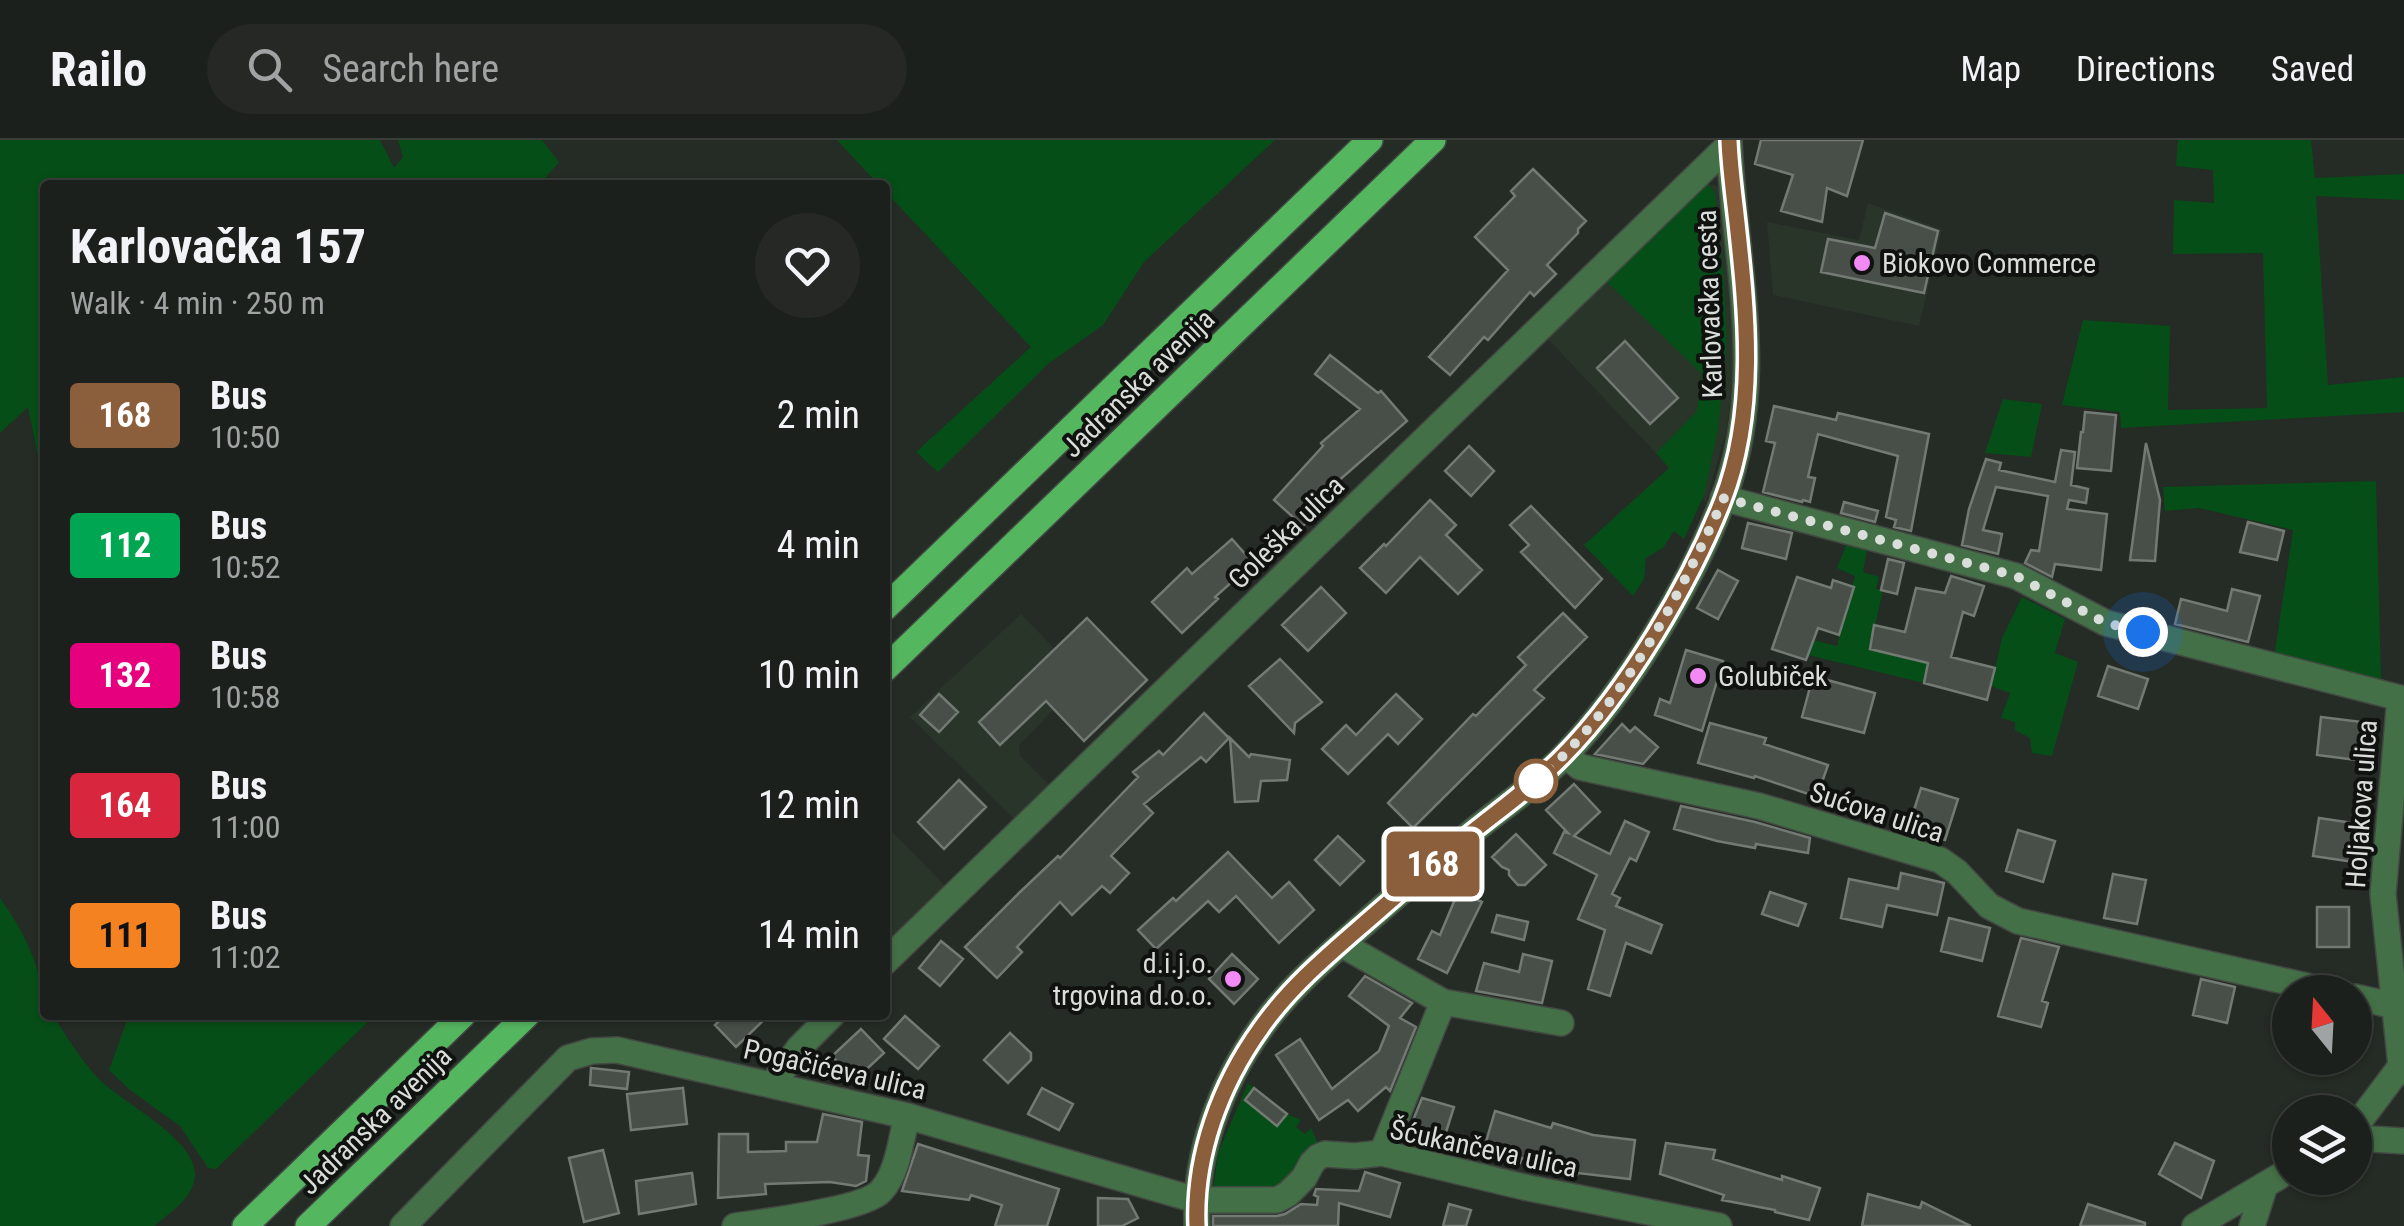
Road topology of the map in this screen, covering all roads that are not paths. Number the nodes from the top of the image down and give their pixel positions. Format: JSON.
{"nodes":[{"id":1,"x":1370,"y":140,"type":"edge"},
{"id":2,"x":1433,"y":140,"type":"edge"},
{"id":3,"x":1729,"y":142,"type":"edge"},
{"id":4,"x":1724,"y":498,"type":"junction"},
{"id":5,"x":890,"y":603,"type":"edge"},
{"id":6,"x":890,"y":664,"type":"edge"},
{"id":7,"x":1564,"y":755,"type":"junction"},
{"id":8,"x":1341,"y":944,"type":"junction"},
{"id":9,"x":890,"y":957,"type":"edge"},
{"id":10,"x":2272,"y":978,"type":"edge"},
{"id":11,"x":2372,"y":1001,"type":"edge"},
{"id":12,"x":1443,"y":1002,"type":"junction"},
{"id":13,"x":2400,"y":1006,"type":"edge"},
{"id":14,"x":458,"y":1020,"type":"edge"},
{"id":15,"x":522,"y":1020,"type":"edge"},
{"id":16,"x":827,"y":1020,"type":"edge"},
{"id":17,"x":1561,"y":1023,"type":"dead end"},
{"id":18,"x":2402,"y":1069,"type":"edge"},
{"id":19,"x":772,"y":1085,"type":"junction"},
{"id":20,"x":2372,"y":1106,"type":"edge"},
{"id":21,"x":907,"y":1116,"type":"junction"},
{"id":22,"x":2372,"y":1139,"type":"edge"},
{"id":23,"x":2404,"y":1141,"type":"edge"},
{"id":24,"x":1382,"y":1153,"type":"junction"},
{"id":25,"x":2272,"y":1181,"type":"edge"},
{"id":26,"x":2265,"y":1185,"type":"junction"},
{"id":27,"x":1197,"y":1213,"type":"edge"},
{"id":28,"x":793,"y":1222,"type":"edge"},
{"id":29,"x":245,"y":1226,"type":"edge"},
{"id":30,"x":308,"y":1226,"type":"edge"},
{"id":31,"x":403,"y":1226,"type":"edge"},
{"id":32,"x":735,"y":1226,"type":"edge"},
{"id":33,"x":1719,"y":1226,"type":"edge"},
{"id":34,"x":2195,"y":1226,"type":"edge"},
{"id":35,"x":2252,"y":1226,"type":"edge"}],
"edges":[{"from":1,"to":5,"type":"main road","name":"Jadranska avenija"},
{"from":2,"to":6,"type":"main road","name":"Jadranska avenija"},
{"from":3,"to":4,"type":"street","name":"Karlovačka cesta"},
{"from":3,"to":9,"type":"street","name":"Goleška ulica"},
{"from":4,"to":7,"type":"street","name":"Karlovačka cesta"},
{"from":4,"to":13,"type":"street","name":"Holjakova ulica"},
{"from":7,"to":8,"type":"street","name":"Karlovačka cesta"},
{"from":7,"to":10,"type":"street","name":"Sućova ulica"},
{"from":8,"to":12,"type":"street"},
{"from":8,"to":27,"type":"street","name":"Karlovačka cesta"},
{"from":11,"to":13,"type":"street"},
{"from":12,"to":17,"type":"street"},
{"from":12,"to":24,"type":"street"},
{"from":13,"to":18,"type":"street","name":"Holjakova ulica"},
{"from":14,"to":29,"type":"main road","name":"Jadranska avenija"},
{"from":15,"to":30,"type":"main road","name":"Jadranska avenija"},
{"from":16,"to":19,"type":"street"},
{"from":18,"to":20,"type":"street","name":"Holjakova ulica"},
{"from":19,"to":21,"type":"street","name":"Pogačićeva ulica"},
{"from":19,"to":31,"type":"street","name":"Pogačićeva ulica"},
{"from":21,"to":27,"type":"street","name":"Pogačićeva ulica"},
{"from":21,"to":28,"type":"street"},
{"from":22,"to":23,"type":"street"},
{"from":24,"to":27,"type":"street","name":"Šćukančeva ulica"},
{"from":24,"to":33,"type":"street","name":"Šćukančeva ulica"},
{"from":25,"to":26,"type":"street"},
{"from":26,"to":34,"type":"street"},
{"from":26,"to":35,"type":"street"},
{"from":28,"to":32,"type":"street"}]}
